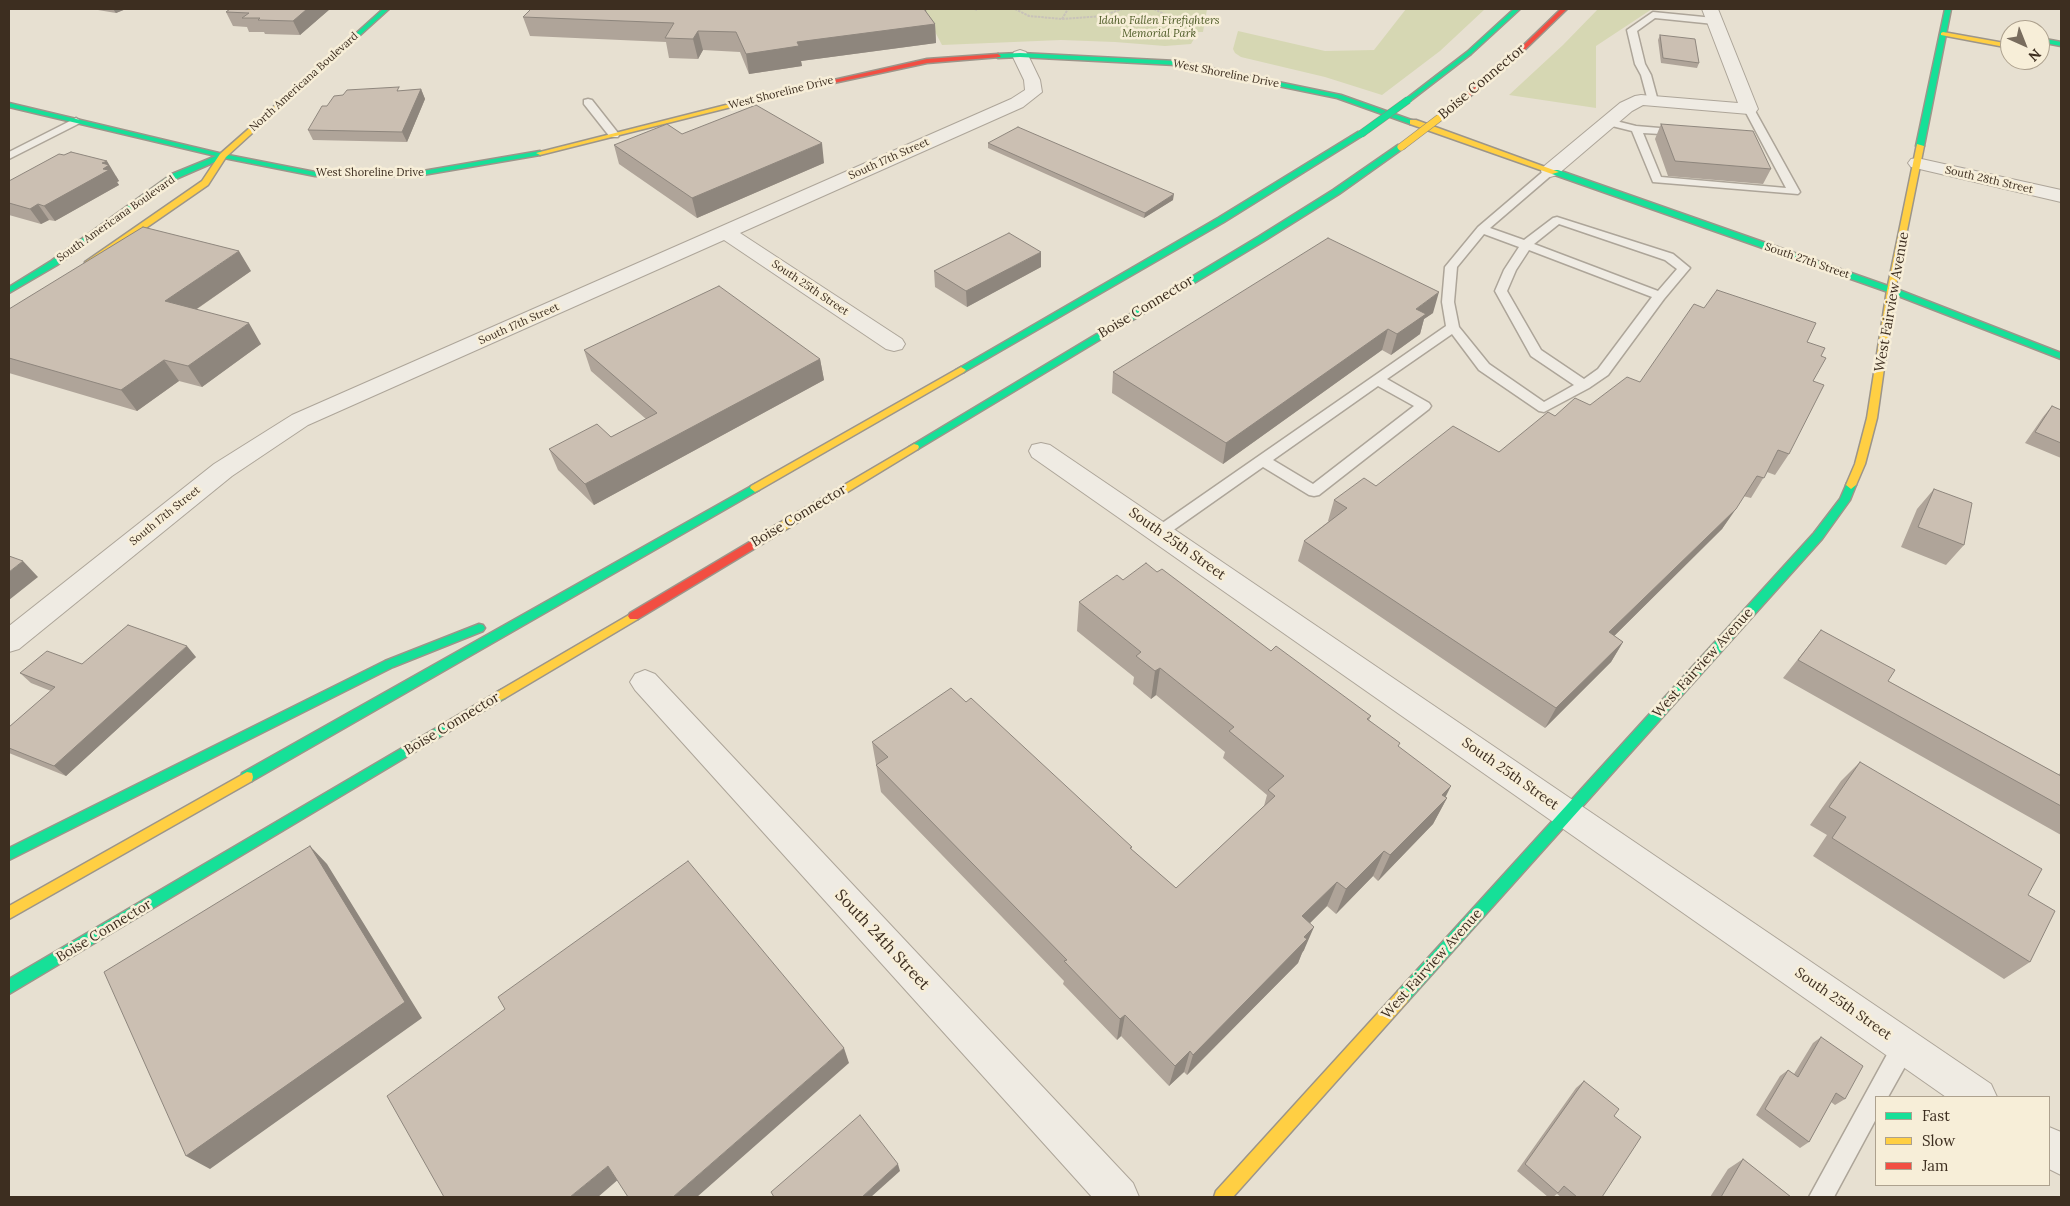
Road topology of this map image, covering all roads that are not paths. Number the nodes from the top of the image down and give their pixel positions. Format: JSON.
{"nodes":[{"id":1,"x":386,"y":9,"type":"edge"},
{"id":2,"x":1516,"y":9,"type":"edge"},
{"id":3,"x":1564,"y":9,"type":"edge"},
{"id":4,"x":1948,"y":9,"type":"edge"},
{"id":5,"x":1712,"y":15,"type":"edge"},
{"id":6,"x":1944,"y":28,"type":"junction"},
{"id":7,"x":2000,"y":34,"type":"edge"},
{"id":8,"x":2000,"y":43,"type":"edge"},
{"id":9,"x":1020,"y":54,"type":"junction"},
{"id":10,"x":1653,"y":101,"type":"junction"},
{"id":11,"x":588,"y":102,"type":"dead end"},
{"id":12,"x":9,"y":105,"type":"edge"},
{"id":13,"x":1749,"y":109,"type":"junction"},
{"id":14,"x":76,"y":121,"type":"junction"},
{"id":15,"x":1608,"y":122,"type":"junction"},
{"id":16,"x":1636,"y":129,"type":"junction"},
{"id":17,"x":1692,"y":133,"type":"edge"},
{"id":18,"x":614,"y":134,"type":"junction"},
{"id":19,"x":1748,"y":137,"type":"edge"},
{"id":20,"x":1766,"y":138,"type":"junction"},
{"id":21,"x":9,"y":156,"type":"edge"},
{"id":22,"x":223,"y":156,"type":"junction"},
{"id":23,"x":1917,"y":163,"type":"junction"},
{"id":24,"x":1550,"y":171,"type":"junction"},
{"id":25,"x":2061,"y":196,"type":"edge"},
{"id":26,"x":1482,"y":229,"type":"junction"},
{"id":27,"x":726,"y":232,"type":"junction"},
{"id":28,"x":1526,"y":246,"type":"junction"},
{"id":29,"x":82,"y":268,"type":"edge"},
{"id":30,"x":13,"y":288,"type":"edge"},
{"id":31,"x":1891,"y":290,"type":"junction"},
{"id":32,"x":1660,"y":296,"type":"junction"},
{"id":33,"x":1453,"y":327,"type":"junction"},
{"id":34,"x":894,"y":344,"type":"dead end"},
{"id":35,"x":2061,"y":356,"type":"edge"},
{"id":36,"x":1378,"y":380,"type":"junction"},
{"id":37,"x":1584,"y":385,"type":"junction"},
{"id":38,"x":1042,"y":451,"type":"dead end"},
{"id":39,"x":1263,"y":461,"type":"junction"},
{"id":40,"x":1160,"y":532,"type":"junction"},
{"id":41,"x":576,"y":589,"type":"junction"},
{"id":42,"x":504,"y":618,"type":"dead end"},
{"id":43,"x":487,"y":625,"type":"dead end"},
{"id":44,"x":9,"y":641,"type":"edge"},
{"id":45,"x":646,"y":682,"type":"dead end"},
{"id":46,"x":1567,"y":814,"type":"junction"},
{"id":47,"x":9,"y":854,"type":"edge"},
{"id":48,"x":9,"y":913,"type":"edge"},
{"id":49,"x":9,"y":987,"type":"edge"},
{"id":50,"x":1904,"y":1046,"type":"junction"},
{"id":51,"x":1877,"y":1096,"type":"edge"},
{"id":52,"x":1977,"y":1096,"type":"edge"},
{"id":53,"x":1875,"y":1099,"type":"edge"},
{"id":54,"x":2050,"y":1147,"type":"edge"},
{"id":55,"x":2061,"y":1155,"type":"edge"},
{"id":56,"x":1119,"y":1197,"type":"edge"},
{"id":57,"x":1222,"y":1197,"type":"edge"},
{"id":58,"x":1821,"y":1197,"type":"edge"}],
"edges":[{"from":1,"to":22,"type":"main road","name":"North Americana Boulevard"},
{"from":2,"to":41,"type":"main road","bridge":true},
{"from":3,"to":49,"type":"main road","name":"Boise Connector","bridge":true},
{"from":4,"to":6,"type":"main road","name":"West Fairview Avenue"},
{"from":5,"to":10,"type":"lane"},
{"from":5,"to":13,"type":"street"},
{"from":6,"to":7,"type":"main road"},
{"from":6,"to":8,"type":"main road"},
{"from":6,"to":23,"type":"main road","name":"West Fairview Avenue"},
{"from":9,"to":18,"type":"main road","name":"West Shoreline Drive"},
{"from":9,"to":24,"type":"main road","name":"West Shoreline Drive"},
{"from":9,"to":27,"type":"street","name":"South 17th Street"},
{"from":10,"to":13,"type":"street"},
{"from":10,"to":15,"type":"street"},
{"from":11,"to":18,"type":"lane"},
{"from":12,"to":14,"type":"main road","name":"West Shoreline Drive"},
{"from":13,"to":20,"type":"lane"},
{"from":14,"to":21,"type":"lane"},
{"from":14,"to":22,"type":"main road","name":"West Shoreline Drive"},
{"from":15,"to":16,"type":"lane"},
{"from":15,"to":24,"type":"street"},
{"from":16,"to":17,"type":"lane"},
{"from":16,"to":20,"type":"lane"},
{"from":18,"to":22,"type":"main road","name":"West Shoreline Drive"},
{"from":19,"to":20,"type":"lane"},
{"from":22,"to":29,"type":"main road","name":"South Americana Boulevard"},
{"from":22,"to":30,"type":"main road","name":"South Americana Boulevard"},
{"from":23,"to":25,"type":"street","name":"South 28th Street"},
{"from":23,"to":31,"type":"main road","name":"West Fairview Avenue"},
{"from":24,"to":26,"type":"lane"},
{"from":24,"to":31,"type":"main road","name":"South 27th Street"},
{"from":26,"to":28,"type":"lane"},
{"from":26,"to":33,"type":"lane"},
{"from":27,"to":34,"type":"street","name":"South 25th Street"},
{"from":27,"to":44,"type":"street","name":"South 17th Street"},
{"from":28,"to":32,"type":"lane"},
{"from":28,"to":32,"type":"lane"},
{"from":28,"to":37,"type":"lane"},
{"from":31,"to":35,"type":"main road","name":"South 27th Street"},
{"from":31,"to":46,"type":"main road","name":"West Fairview Avenue"},
{"from":32,"to":37,"type":"lane"},
{"from":33,"to":36,"type":"lane"},
{"from":33,"to":37,"type":"lane"},
{"from":36,"to":39,"type":"lane"},
{"from":36,"to":39,"type":"lane"},
{"from":38,"to":40,"type":"street","name":"South 25th Street"},
{"from":39,"to":40,"type":"lane"},
{"from":40,"to":46,"type":"street","name":"South 25th Street"},
{"from":41,"to":42,"type":"main road"},
{"from":41,"to":48,"type":"main road"},
{"from":43,"to":47,"type":"main road"},
{"from":45,"to":56,"type":"street","name":"South 24th Street"},
{"from":46,"to":50,"type":"street","name":"South 25th Street"},
{"from":46,"to":57,"type":"main road","name":"West Fairview Avenue"},
{"from":50,"to":51,"type":"lane"},
{"from":50,"to":52,"type":"street","name":"South 25th Street"},
{"from":53,"to":58,"type":"lane"},
{"from":54,"to":55,"type":"street"}]}
